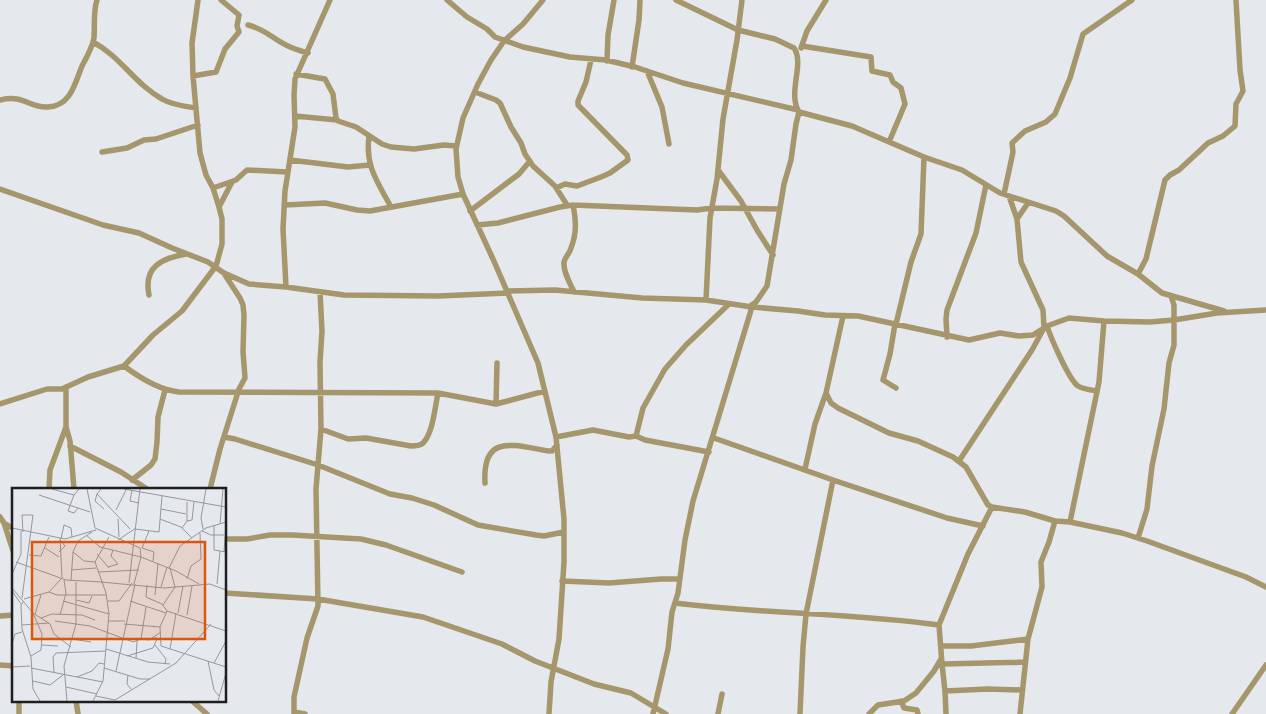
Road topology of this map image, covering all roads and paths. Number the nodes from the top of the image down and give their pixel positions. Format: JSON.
{"nodes":[{"id":1,"x":97,"y":0,"type":"edge"},
{"id":2,"x":198,"y":0,"type":"edge"},
{"id":3,"x":221,"y":0,"type":"edge"},
{"id":4,"x":330,"y":0,"type":"edge"},
{"id":5,"x":543,"y":0,"type":"edge"},
{"id":6,"x":614,"y":0,"type":"edge"},
{"id":7,"x":640,"y":0,"type":"edge"},
{"id":8,"x":676,"y":0,"type":"edge"},
{"id":9,"x":742,"y":0,"type":"edge"},
{"id":10,"x":826,"y":0,"type":"edge"},
{"id":11,"x":1132,"y":0,"type":"edge"},
{"id":12,"x":1236,"y":0,"type":"edge"},
{"id":13,"x":449,"y":1,"type":"edge"},
{"id":14,"x":248,"y":25,"type":"dead end"},
{"id":15,"x":738,"y":30,"type":"junction"},
{"id":16,"x":504,"y":41,"type":"junction"},
{"id":17,"x":93,"y":42,"type":"junction"},
{"id":18,"x":802,"y":46,"type":"junction"},
{"id":19,"x":308,"y":53,"type":"junction"},
{"id":20,"x":798,"y":57,"type":"junction"},
{"id":21,"x":591,"y":60,"type":"junction"},
{"id":22,"x":607,"y":61,"type":"junction"},
{"id":23,"x":632,"y":67,"type":"junction"},
{"id":24,"x":647,"y":71,"type":"junction"},
{"id":25,"x":296,"y":74,"type":"junction"},
{"id":26,"x":193,"y":76,"type":"junction"},
{"id":27,"x":475,"y":92,"type":"junction"},
{"id":28,"x":728,"y":93,"type":"junction"},
{"id":29,"x":0,"y":100,"type":"edge"},
{"id":30,"x":196,"y":108,"type":"junction"},
{"id":31,"x":798,"y":111,"type":"junction"},
{"id":32,"x":295,"y":116,"type":"junction"},
{"id":33,"x":337,"y":120,"type":"junction"},
{"id":34,"x":198,"y":126,"type":"junction"},
{"id":35,"x":369,"y":136,"type":"junction"},
{"id":36,"x":889,"y":142,"type":"junction"},
{"id":37,"x":669,"y":144,"type":"dead end"},
{"id":38,"x":456,"y":146,"type":"junction"},
{"id":39,"x":102,"y":152,"type":"dead end"},
{"id":40,"x":924,"y":157,"type":"junction"},
{"id":41,"x":290,"y":160,"type":"junction"},
{"id":42,"x":530,"y":161,"type":"junction"},
{"id":43,"x":370,"y":165,"type":"junction"},
{"id":44,"x":718,"y":170,"type":"junction"},
{"id":45,"x":288,"y":172,"type":"junction"},
{"id":46,"x":232,"y":182,"type":"junction"},
{"id":47,"x":986,"y":185,"type":"junction"},
{"id":48,"x":213,"y":188,"type":"junction"},
{"id":49,"x":556,"y":188,"type":"junction"},
{"id":50,"x":0,"y":189,"type":"edge"},
{"id":51,"x":463,"y":194,"type":"junction"},
{"id":52,"x":1006,"y":195,"type":"junction"},
{"id":53,"x":1028,"y":203,"type":"junction"},
{"id":54,"x":285,"y":205,"type":"junction"},
{"id":55,"x":570,"y":205,"type":"junction"},
{"id":56,"x":219,"y":207,"type":"junction"},
{"id":57,"x":391,"y":207,"type":"junction"},
{"id":58,"x":712,"y":208,"type":"junction"},
{"id":59,"x":746,"y":208,"type":"junction"},
{"id":60,"x":780,"y":209,"type":"junction"},
{"id":61,"x":470,"y":210,"type":"junction"},
{"id":62,"x":1016,"y":219,"type":"junction"},
{"id":63,"x":477,"y":225,"type":"junction"},
{"id":64,"x":186,"y":254,"type":"junction"},
{"id":65,"x":773,"y":255,"type":"junction"},
{"id":66,"x":216,"y":266,"type":"junction"},
{"id":67,"x":224,"y":274,"type":"junction"},
{"id":68,"x":1138,"y":274,"type":"junction"},
{"id":69,"x":286,"y":287,"type":"junction"},
{"id":70,"x":320,"y":292,"type":"junction"},
{"id":71,"x":507,"y":292,"type":"junction"},
{"id":72,"x":574,"y":292,"type":"junction"},
{"id":73,"x":149,"y":295,"type":"dead end"},
{"id":74,"x":1171,"y":296,"type":"junction"},
{"id":75,"x":706,"y":300,"type":"junction"},
{"id":76,"x":729,"y":304,"type":"junction"},
{"id":77,"x":751,"y":307,"type":"junction"},
{"id":78,"x":1266,"y":310,"type":"edge"},
{"id":79,"x":1226,"y":312,"type":"junction"},
{"id":80,"x":843,"y":316,"type":"junction"},
{"id":81,"x":1174,"y":320,"type":"junction"},
{"id":82,"x":1104,"y":321,"type":"junction"},
{"id":83,"x":895,"y":324,"type":"junction"},
{"id":84,"x":1045,"y":327,"type":"junction"},
{"id":85,"x":947,"y":336,"type":"junction"},
{"id":86,"x":496,"y":363,"type":"dead end"},
{"id":87,"x":124,"y":366,"type":"junction"},
{"id":88,"x":66,"y":387,"type":"junction"},
{"id":89,"x":896,"y":388,"type":"dead end"},
{"id":90,"x":165,"y":390,"type":"junction"},
{"id":91,"x":1097,"y":391,"type":"junction"},
{"id":92,"x":545,"y":392,"type":"junction"},
{"id":93,"x":238,"y":393,"type":"junction"},
{"id":94,"x":320,"y":393,"type":"junction"},
{"id":95,"x":438,"y":393,"type":"junction"},
{"id":96,"x":826,"y":394,"type":"junction"},
{"id":97,"x":0,"y":404,"type":"edge"},
{"id":98,"x":496,"y":404,"type":"junction"},
{"id":99,"x":66,"y":427,"type":"junction"},
{"id":100,"x":321,"y":429,"type":"junction"},
{"id":101,"x":636,"y":436,"type":"junction"},
{"id":102,"x":224,"y":437,"type":"junction"},
{"id":103,"x":556,"y":437,"type":"junction"},
{"id":104,"x":714,"y":438,"type":"junction"},
{"id":105,"x":557,"y":445,"type":"junction"},
{"id":106,"x":70,"y":446,"type":"junction"},
{"id":107,"x":709,"y":452,"type":"junction"},
{"id":108,"x":958,"y":461,"type":"junction"},
{"id":109,"x":318,"y":465,"type":"junction"},
{"id":110,"x":805,"y":470,"type":"junction"},
{"id":111,"x":132,"y":480,"type":"junction"},
{"id":112,"x":833,"y":480,"type":"junction"},
{"id":113,"x":484,"y":483,"type":"dead end"},
{"id":114,"x":50,"y":488,"type":"edge"},
{"id":115,"x":74,"y":488,"type":"edge"},
{"id":116,"x":144,"y":488,"type":"edge"},
{"id":117,"x":210,"y":488,"type":"edge"},
{"id":118,"x":992,"y":507,"type":"junction"},
{"id":119,"x":0,"y":517,"type":"edge"},
{"id":120,"x":1055,"y":521,"type":"junction"},
{"id":121,"x":1070,"y":522,"type":"junction"},
{"id":122,"x":4,"y":523,"type":"junction"},
{"id":123,"x":982,"y":526,"type":"junction"},
{"id":124,"x":12,"y":528,"type":"edge"},
{"id":125,"x":564,"y":532,"type":"junction"},
{"id":126,"x":316,"y":536,"type":"junction"},
{"id":127,"x":226,"y":538,"type":"edge"},
{"id":128,"x":1138,"y":538,"type":"junction"},
{"id":129,"x":12,"y":548,"type":"edge"},
{"id":130,"x":462,"y":572,"type":"dead end"},
{"id":131,"x":679,"y":579,"type":"junction"},
{"id":132,"x":562,"y":582,"type":"junction"},
{"id":133,"x":1266,"y":587,"type":"edge"},
{"id":134,"x":226,"y":593,"type":"edge"},
{"id":135,"x":318,"y":599,"type":"junction"},
{"id":136,"x":675,"y":603,"type":"junction"},
{"id":137,"x":806,"y":614,"type":"junction"},
{"id":138,"x":939,"y":625,"type":"junction"},
{"id":139,"x":1028,"y":639,"type":"junction"},
{"id":140,"x":941,"y":646,"type":"junction"},
{"id":141,"x":941,"y":662,"type":"junction"},
{"id":142,"x":1025,"y":662,"type":"junction"},
{"id":143,"x":1266,"y":665,"type":"edge"},
{"id":144,"x":555,"y":667,"type":"junction"},
{"id":145,"x":1022,"y":690,"type":"junction"},
{"id":146,"x":946,"y":691,"type":"junction"},
{"id":147,"x":722,"y":694,"type":"dead end"},
{"id":148,"x":193,"y":702,"type":"edge"},
{"id":149,"x":901,"y":702,"type":"junction"},
{"id":150,"x":654,"y":706,"type":"junction"},
{"id":151,"x":294,"y":713,"type":"edge"},
{"id":152,"x":207,"y":714,"type":"edge"},
{"id":153,"x":305,"y":714,"type":"edge"},
{"id":154,"x":549,"y":714,"type":"edge"},
{"id":155,"x":653,"y":714,"type":"edge"},
{"id":156,"x":666,"y":714,"type":"edge"},
{"id":157,"x":718,"y":714,"type":"edge"},
{"id":158,"x":800,"y":714,"type":"edge"},
{"id":159,"x":869,"y":714,"type":"edge"},
{"id":160,"x":918,"y":714,"type":"edge"},
{"id":161,"x":946,"y":714,"type":"edge"},
{"id":162,"x":1020,"y":714,"type":"edge"},
{"id":163,"x":1232,"y":714,"type":"edge"}],
"edges":[{"from":1,"to":17,"type":"street"},
{"from":2,"to":26,"type":"street"},
{"from":3,"to":26,"type":"street"},
{"from":4,"to":19,"type":"street"},
{"from":5,"to":16,"type":"street"},
{"from":6,"to":22,"type":"street"},
{"from":7,"to":23,"type":"street"},
{"from":8,"to":15,"type":"street"},
{"from":9,"to":15,"type":"street"},
{"from":10,"to":18,"type":"street"},
{"from":11,"to":52,"type":"street"},
{"from":12,"to":68,"type":"street"},
{"from":13,"to":16,"type":"street"},
{"from":14,"to":19,"type":"street"},
{"from":15,"to":20,"type":"street"},
{"from":15,"to":28,"type":"street"},
{"from":16,"to":21,"type":"street"},
{"from":16,"to":27,"type":"street"},
{"from":17,"to":29,"type":"street"},
{"from":17,"to":30,"type":"street"},
{"from":18,"to":20,"type":"street"},
{"from":18,"to":36,"type":"street"},
{"from":19,"to":25,"type":"street"},
{"from":20,"to":31,"type":"street"},
{"from":21,"to":22,"type":"street"},
{"from":21,"to":49,"type":"street"},
{"from":22,"to":23,"type":"street"},
{"from":23,"to":24,"type":"street"},
{"from":24,"to":28,"type":"street"},
{"from":24,"to":37,"type":"street"},
{"from":25,"to":32,"type":"street"},
{"from":25,"to":33,"type":"street"},
{"from":26,"to":30,"type":"street"},
{"from":27,"to":38,"type":"street"},
{"from":27,"to":42,"type":"street"},
{"from":28,"to":31,"type":"street"},
{"from":28,"to":44,"type":"street"},
{"from":30,"to":34,"type":"street"},
{"from":31,"to":36,"type":"street"},
{"from":31,"to":60,"type":"street"},
{"from":32,"to":33,"type":"street"},
{"from":32,"to":41,"type":"street"},
{"from":33,"to":35,"type":"street"},
{"from":34,"to":39,"type":"street"},
{"from":34,"to":48,"type":"street"},
{"from":35,"to":38,"type":"street"},
{"from":35,"to":43,"type":"street"},
{"from":36,"to":40,"type":"street"},
{"from":38,"to":51,"type":"street"},
{"from":40,"to":47,"type":"street"},
{"from":40,"to":83,"type":"street"},
{"from":41,"to":43,"type":"street"},
{"from":41,"to":45,"type":"street"},
{"from":42,"to":49,"type":"street"},
{"from":42,"to":61,"type":"street"},
{"from":43,"to":57,"type":"street"},
{"from":44,"to":58,"type":"street"},
{"from":44,"to":59,"type":"street"},
{"from":45,"to":46,"type":"street"},
{"from":45,"to":54,"type":"street"},
{"from":46,"to":48,"type":"street"},
{"from":46,"to":56,"type":"street"},
{"from":47,"to":52,"type":"street"},
{"from":47,"to":85,"type":"street"},
{"from":48,"to":56,"type":"street"},
{"from":49,"to":55,"type":"street"},
{"from":50,"to":64,"type":"street"},
{"from":51,"to":57,"type":"street"},
{"from":51,"to":61,"type":"street"},
{"from":52,"to":53,"type":"street"},
{"from":52,"to":62,"type":"street"},
{"from":53,"to":62,"type":"street"},
{"from":53,"to":68,"type":"street"},
{"from":54,"to":57,"type":"street"},
{"from":54,"to":69,"type":"street"},
{"from":55,"to":58,"type":"street"},
{"from":55,"to":63,"type":"street"},
{"from":55,"to":72,"type":"street"},
{"from":56,"to":66,"type":"street"},
{"from":58,"to":59,"type":"street"},
{"from":58,"to":75,"type":"street"},
{"from":59,"to":60,"type":"street"},
{"from":59,"to":65,"type":"street"},
{"from":60,"to":65,"type":"street"},
{"from":61,"to":63,"type":"street"},
{"from":62,"to":84,"type":"street"},
{"from":63,"to":71,"type":"street"},
{"from":64,"to":66,"type":"street"},
{"from":64,"to":73,"type":"street"},
{"from":65,"to":77,"type":"street"},
{"from":66,"to":67,"type":"street"},
{"from":66,"to":87,"type":"street"},
{"from":67,"to":69,"type":"street"},
{"from":67,"to":93,"type":"street"},
{"from":68,"to":74,"type":"street"},
{"from":69,"to":70,"type":"street"},
{"from":70,"to":71,"type":"street"},
{"from":70,"to":94,"type":"street"},
{"from":71,"to":72,"type":"street"},
{"from":71,"to":92,"type":"street"},
{"from":72,"to":75,"type":"street"},
{"from":74,"to":79,"type":"street"},
{"from":74,"to":81,"type":"street"},
{"from":75,"to":76,"type":"street"},
{"from":76,"to":77,"type":"street"},
{"from":76,"to":101,"type":"street"},
{"from":77,"to":80,"type":"street"},
{"from":77,"to":104,"type":"street"},
{"from":78,"to":79,"type":"street"},
{"from":79,"to":81,"type":"street"},
{"from":80,"to":83,"type":"street"},
{"from":80,"to":96,"type":"street"},
{"from":81,"to":82,"type":"street"},
{"from":81,"to":128,"type":"street"},
{"from":82,"to":84,"type":"street"},
{"from":82,"to":91,"type":"street"},
{"from":83,"to":85,"type":"street"},
{"from":83,"to":89,"type":"street"},
{"from":84,"to":85,"type":"street"},
{"from":84,"to":91,"type":"street"},
{"from":84,"to":108,"type":"street"},
{"from":86,"to":98,"type":"street"},
{"from":87,"to":88,"type":"street"},
{"from":87,"to":90,"type":"street"},
{"from":88,"to":97,"type":"street"},
{"from":88,"to":99,"type":"street"},
{"from":90,"to":93,"type":"street"},
{"from":90,"to":111,"type":"street"},
{"from":91,"to":121,"type":"street"},
{"from":92,"to":98,"type":"street"},
{"from":92,"to":103,"type":"street"},
{"from":93,"to":94,"type":"street"},
{"from":93,"to":102,"type":"street"},
{"from":94,"to":95,"type":"street"},
{"from":94,"to":100,"type":"street"},
{"from":95,"to":98,"type":"street"},
{"from":95,"to":100,"type":"street"},
{"from":96,"to":108,"type":"street"},
{"from":96,"to":110,"type":"street"},
{"from":99,"to":106,"type":"street"},
{"from":99,"to":114,"type":"street"},
{"from":100,"to":109,"type":"street"},
{"from":101,"to":103,"type":"street"},
{"from":101,"to":107,"type":"street"},
{"from":102,"to":109,"type":"street"},
{"from":102,"to":117,"type":"street"},
{"from":103,"to":105,"type":"street"},
{"from":104,"to":107,"type":"street"},
{"from":104,"to":110,"type":"street"},
{"from":105,"to":113,"type":"street"},
{"from":105,"to":125,"type":"street"},
{"from":106,"to":111,"type":"street"},
{"from":106,"to":115,"type":"street"},
{"from":107,"to":131,"type":"street"},
{"from":108,"to":118,"type":"street"},
{"from":109,"to":125,"type":"street"},
{"from":109,"to":126,"type":"street"},
{"from":110,"to":112,"type":"street"},
{"from":111,"to":116,"type":"street"},
{"from":112,"to":123,"type":"street"},
{"from":112,"to":137,"type":"street"},
{"from":118,"to":120,"type":"street"},
{"from":118,"to":123,"type":"street"},
{"from":119,"to":122,"type":"street"},
{"from":120,"to":121,"type":"street"},
{"from":120,"to":139,"type":"street"},
{"from":121,"to":128,"type":"street"},
{"from":122,"to":124,"type":"street"},
{"from":122,"to":129,"type":"street"},
{"from":123,"to":138,"type":"street"},
{"from":125,"to":132,"type":"street"},
{"from":126,"to":127,"type":"street"},
{"from":126,"to":130,"type":"street"},
{"from":126,"to":135,"type":"street"},
{"from":128,"to":133,"type":"street"},
{"from":131,"to":132,"type":"street"},
{"from":131,"to":136,"type":"street"},
{"from":132,"to":144,"type":"street"},
{"from":134,"to":135,"type":"street"},
{"from":135,"to":144,"type":"street"},
{"from":135,"to":151,"type":"street"},
{"from":136,"to":137,"type":"street"},
{"from":136,"to":150,"type":"street"},
{"from":137,"to":138,"type":"street"},
{"from":137,"to":158,"type":"street"},
{"from":138,"to":140,"type":"street"},
{"from":139,"to":140,"type":"street"},
{"from":139,"to":142,"type":"street"},
{"from":140,"to":141,"type":"street"},
{"from":141,"to":142,"type":"street"},
{"from":141,"to":146,"type":"street"},
{"from":141,"to":149,"type":"street"},
{"from":142,"to":145,"type":"street"},
{"from":143,"to":163,"type":"street"},
{"from":144,"to":150,"type":"street"},
{"from":144,"to":154,"type":"street"},
{"from":145,"to":146,"type":"street"},
{"from":145,"to":162,"type":"street"},
{"from":146,"to":161,"type":"street"},
{"from":147,"to":157,"type":"street"},
{"from":148,"to":152,"type":"street"},
{"from":149,"to":159,"type":"street"},
{"from":149,"to":160,"type":"street"},
{"from":150,"to":155,"type":"street"},
{"from":150,"to":156,"type":"street"},
{"from":151,"to":153,"type":"street"}]}
